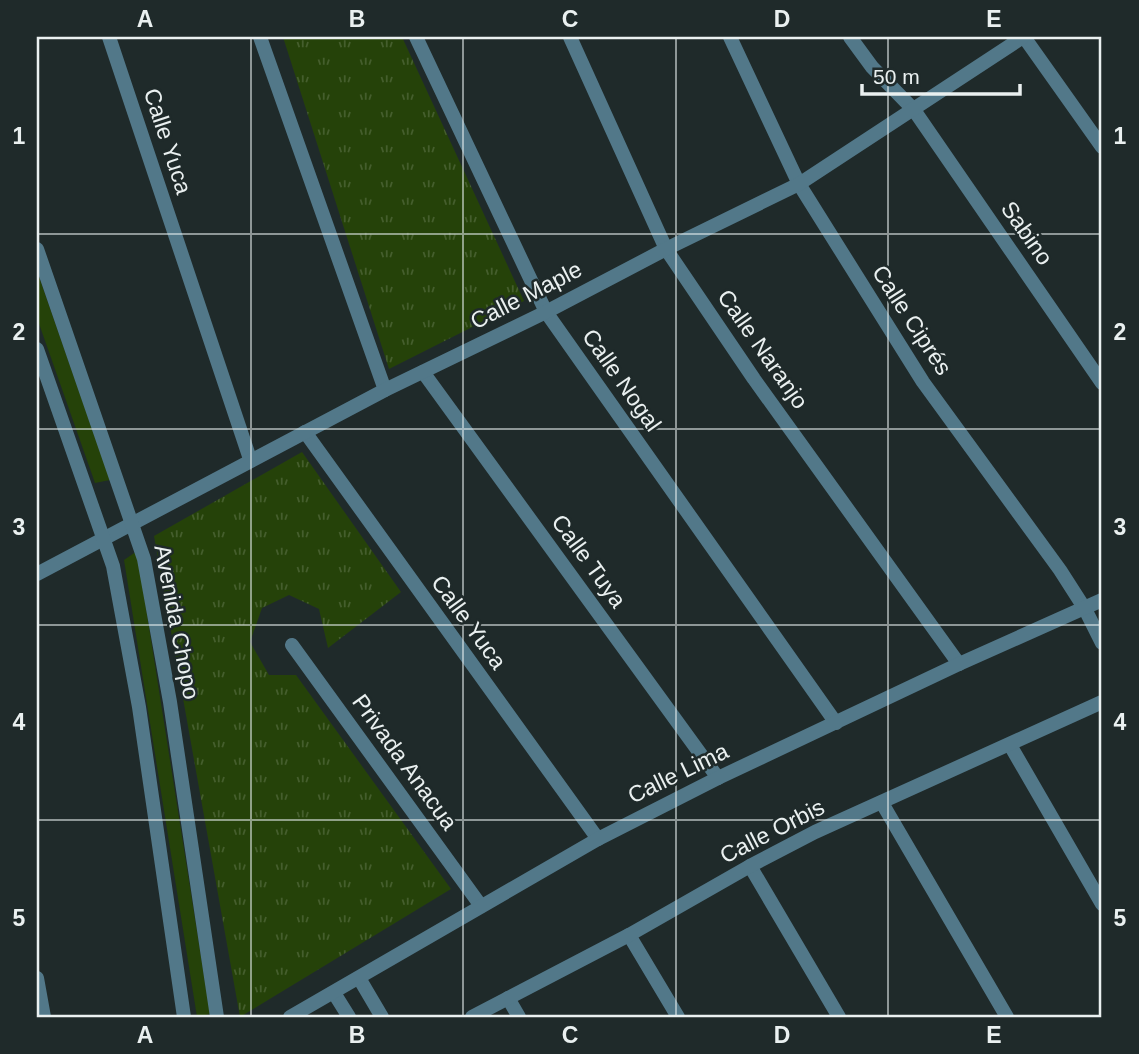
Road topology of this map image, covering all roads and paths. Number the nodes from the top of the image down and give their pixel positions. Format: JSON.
{"nodes":[{"id":1,"x":109,"y":37,"type":"edge"},
{"id":2,"x":260,"y":37,"type":"edge"},
{"id":3,"x":416,"y":37,"type":"edge"},
{"id":4,"x":570,"y":37,"type":"edge"},
{"id":5,"x":730,"y":37,"type":"edge"},
{"id":6,"x":850,"y":37,"type":"edge"},
{"id":7,"x":1024,"y":37,"type":"edge"},
{"id":8,"x":914,"y":110,"type":"junction"},
{"id":9,"x":1102,"y":147,"type":"edge"},
{"id":10,"x":799,"y":184,"type":"junction"},
{"id":11,"x":37,"y":249,"type":"edge"},
{"id":12,"x":666,"y":249,"type":"junction"},
{"id":13,"x":546,"y":312,"type":"junction"},
{"id":14,"x":37,"y":349,"type":"edge"},
{"id":15,"x":423,"y":372,"type":"junction"},
{"id":16,"x":1102,"y":383,"type":"edge"},
{"id":17,"x":385,"y":390,"type":"junction"},
{"id":18,"x":304,"y":432,"type":"junction"},
{"id":19,"x":250,"y":459,"type":"junction"},
{"id":20,"x":132,"y":523,"type":"junction"},
{"id":21,"x":104,"y":537,"type":"junction"},
{"id":22,"x":37,"y":574,"type":"edge"},
{"id":23,"x":1102,"y":600,"type":"edge"},
{"id":24,"x":1085,"y":609,"type":"junction"},
{"id":25,"x":1102,"y":643,"type":"edge"},
{"id":26,"x":292,"y":645,"type":"dead end"},
{"id":27,"x":959,"y":664,"type":"junction"},
{"id":28,"x":1102,"y":702,"type":"edge"},
{"id":29,"x":836,"y":723,"type":"junction"},
{"id":30,"x":1010,"y":745,"type":"junction"},
{"id":31,"x":718,"y":778,"type":"junction"},
{"id":32,"x":882,"y":803,"type":"junction"},
{"id":33,"x":597,"y":839,"type":"junction"},
{"id":34,"x":750,"y":866,"type":"junction"},
{"id":35,"x":1102,"y":904,"type":"edge"},
{"id":36,"x":481,"y":906,"type":"junction"},
{"id":37,"x":629,"y":935,"type":"junction"},
{"id":38,"x":37,"y":978,"type":"edge"},
{"id":39,"x":359,"y":978,"type":"junction"},
{"id":40,"x":334,"y":993,"type":"junction"},
{"id":41,"x":509,"y":998,"type":"junction"},
{"id":42,"x":44,"y":1017,"type":"edge"},
{"id":43,"x":184,"y":1017,"type":"edge"},
{"id":44,"x":217,"y":1017,"type":"edge"},
{"id":45,"x":290,"y":1017,"type":"edge"},
{"id":46,"x":349,"y":1017,"type":"edge"},
{"id":47,"x":382,"y":1017,"type":"edge"},
{"id":48,"x":472,"y":1017,"type":"edge"},
{"id":49,"x":519,"y":1017,"type":"edge"},
{"id":50,"x":678,"y":1017,"type":"edge"},
{"id":51,"x":839,"y":1017,"type":"edge"},
{"id":52,"x":1007,"y":1017,"type":"edge"}],
"edges":[{"from":1,"to":19,"type":"street","name":"Calle Yuca"},
{"from":2,"to":17,"type":"street"},
{"from":3,"to":13,"type":"street","name":"Calle Nogal"},
{"from":4,"to":12,"type":"street","name":"Calle Naranjo"},
{"from":5,"to":10,"type":"street","name":"Calle Ciprés"},
{"from":6,"to":8,"type":"street","name":"Sabino"},
{"from":7,"to":8,"type":"street","name":"Calle Maple"},
{"from":7,"to":9,"type":"street"},
{"from":8,"to":10,"type":"street","name":"Calle Maple"},
{"from":8,"to":16,"type":"street","name":"Sabino"},
{"from":10,"to":12,"type":"street","name":"Calle Maple"},
{"from":10,"to":24,"type":"street","name":"Calle Ciprés"},
{"from":11,"to":20,"type":"street","name":"Avenida Chopo"},
{"from":12,"to":13,"type":"street","name":"Calle Maple"},
{"from":12,"to":27,"type":"street","name":"Calle Naranjo"},
{"from":13,"to":15,"type":"street","name":"Calle Maple"},
{"from":13,"to":29,"type":"street","name":"Calle Nogal"},
{"from":14,"to":21,"type":"street"},
{"from":15,"to":17,"type":"street","name":"Calle Maple"},
{"from":15,"to":31,"type":"street","name":"Calle Tuya"},
{"from":17,"to":18,"type":"street","name":"Calle Maple"},
{"from":18,"to":19,"type":"street","name":"Calle Maple"},
{"from":18,"to":33,"type":"street","name":"Calle Yuca"},
{"from":19,"to":20,"type":"street","name":"Calle Maple"},
{"from":20,"to":21,"type":"street","name":"Calle Maple"},
{"from":20,"to":44,"type":"street","name":"Avenida Chopo"},
{"from":21,"to":22,"type":"street","name":"Calle Maple"},
{"from":21,"to":43,"type":"street"},
{"from":23,"to":24,"type":"street","name":"Calle Lima"},
{"from":24,"to":25,"type":"street"},
{"from":24,"to":27,"type":"street","name":"Calle Lima"},
{"from":26,"to":36,"type":"street","name":"Privada Anacua"},
{"from":27,"to":29,"type":"street","name":"Calle Lima"},
{"from":28,"to":30,"type":"street","name":"Calle Orbis"},
{"from":29,"to":31,"type":"street","name":"Calle Lima"},
{"from":30,"to":32,"type":"street","name":"Calle Orbis"},
{"from":30,"to":35,"type":"street"},
{"from":31,"to":33,"type":"street","name":"Calle Lima"},
{"from":32,"to":34,"type":"street","name":"Calle Orbis"},
{"from":32,"to":52,"type":"street"},
{"from":33,"to":36,"type":"street","name":"Calle Lima"},
{"from":34,"to":37,"type":"street","name":"Calle Orbis"},
{"from":34,"to":51,"type":"street"},
{"from":36,"to":39,"type":"street","name":"Calle Lima"},
{"from":37,"to":41,"type":"street","name":"Calle Orbis"},
{"from":37,"to":50,"type":"street"},
{"from":38,"to":42,"type":"street"},
{"from":39,"to":40,"type":"street","name":"Calle Lima"},
{"from":39,"to":47,"type":"street"},
{"from":40,"to":45,"type":"street","name":"Calle Lima"},
{"from":40,"to":46,"type":"street"},
{"from":41,"to":48,"type":"street","name":"Calle Orbis"},
{"from":41,"to":49,"type":"street"}]}
